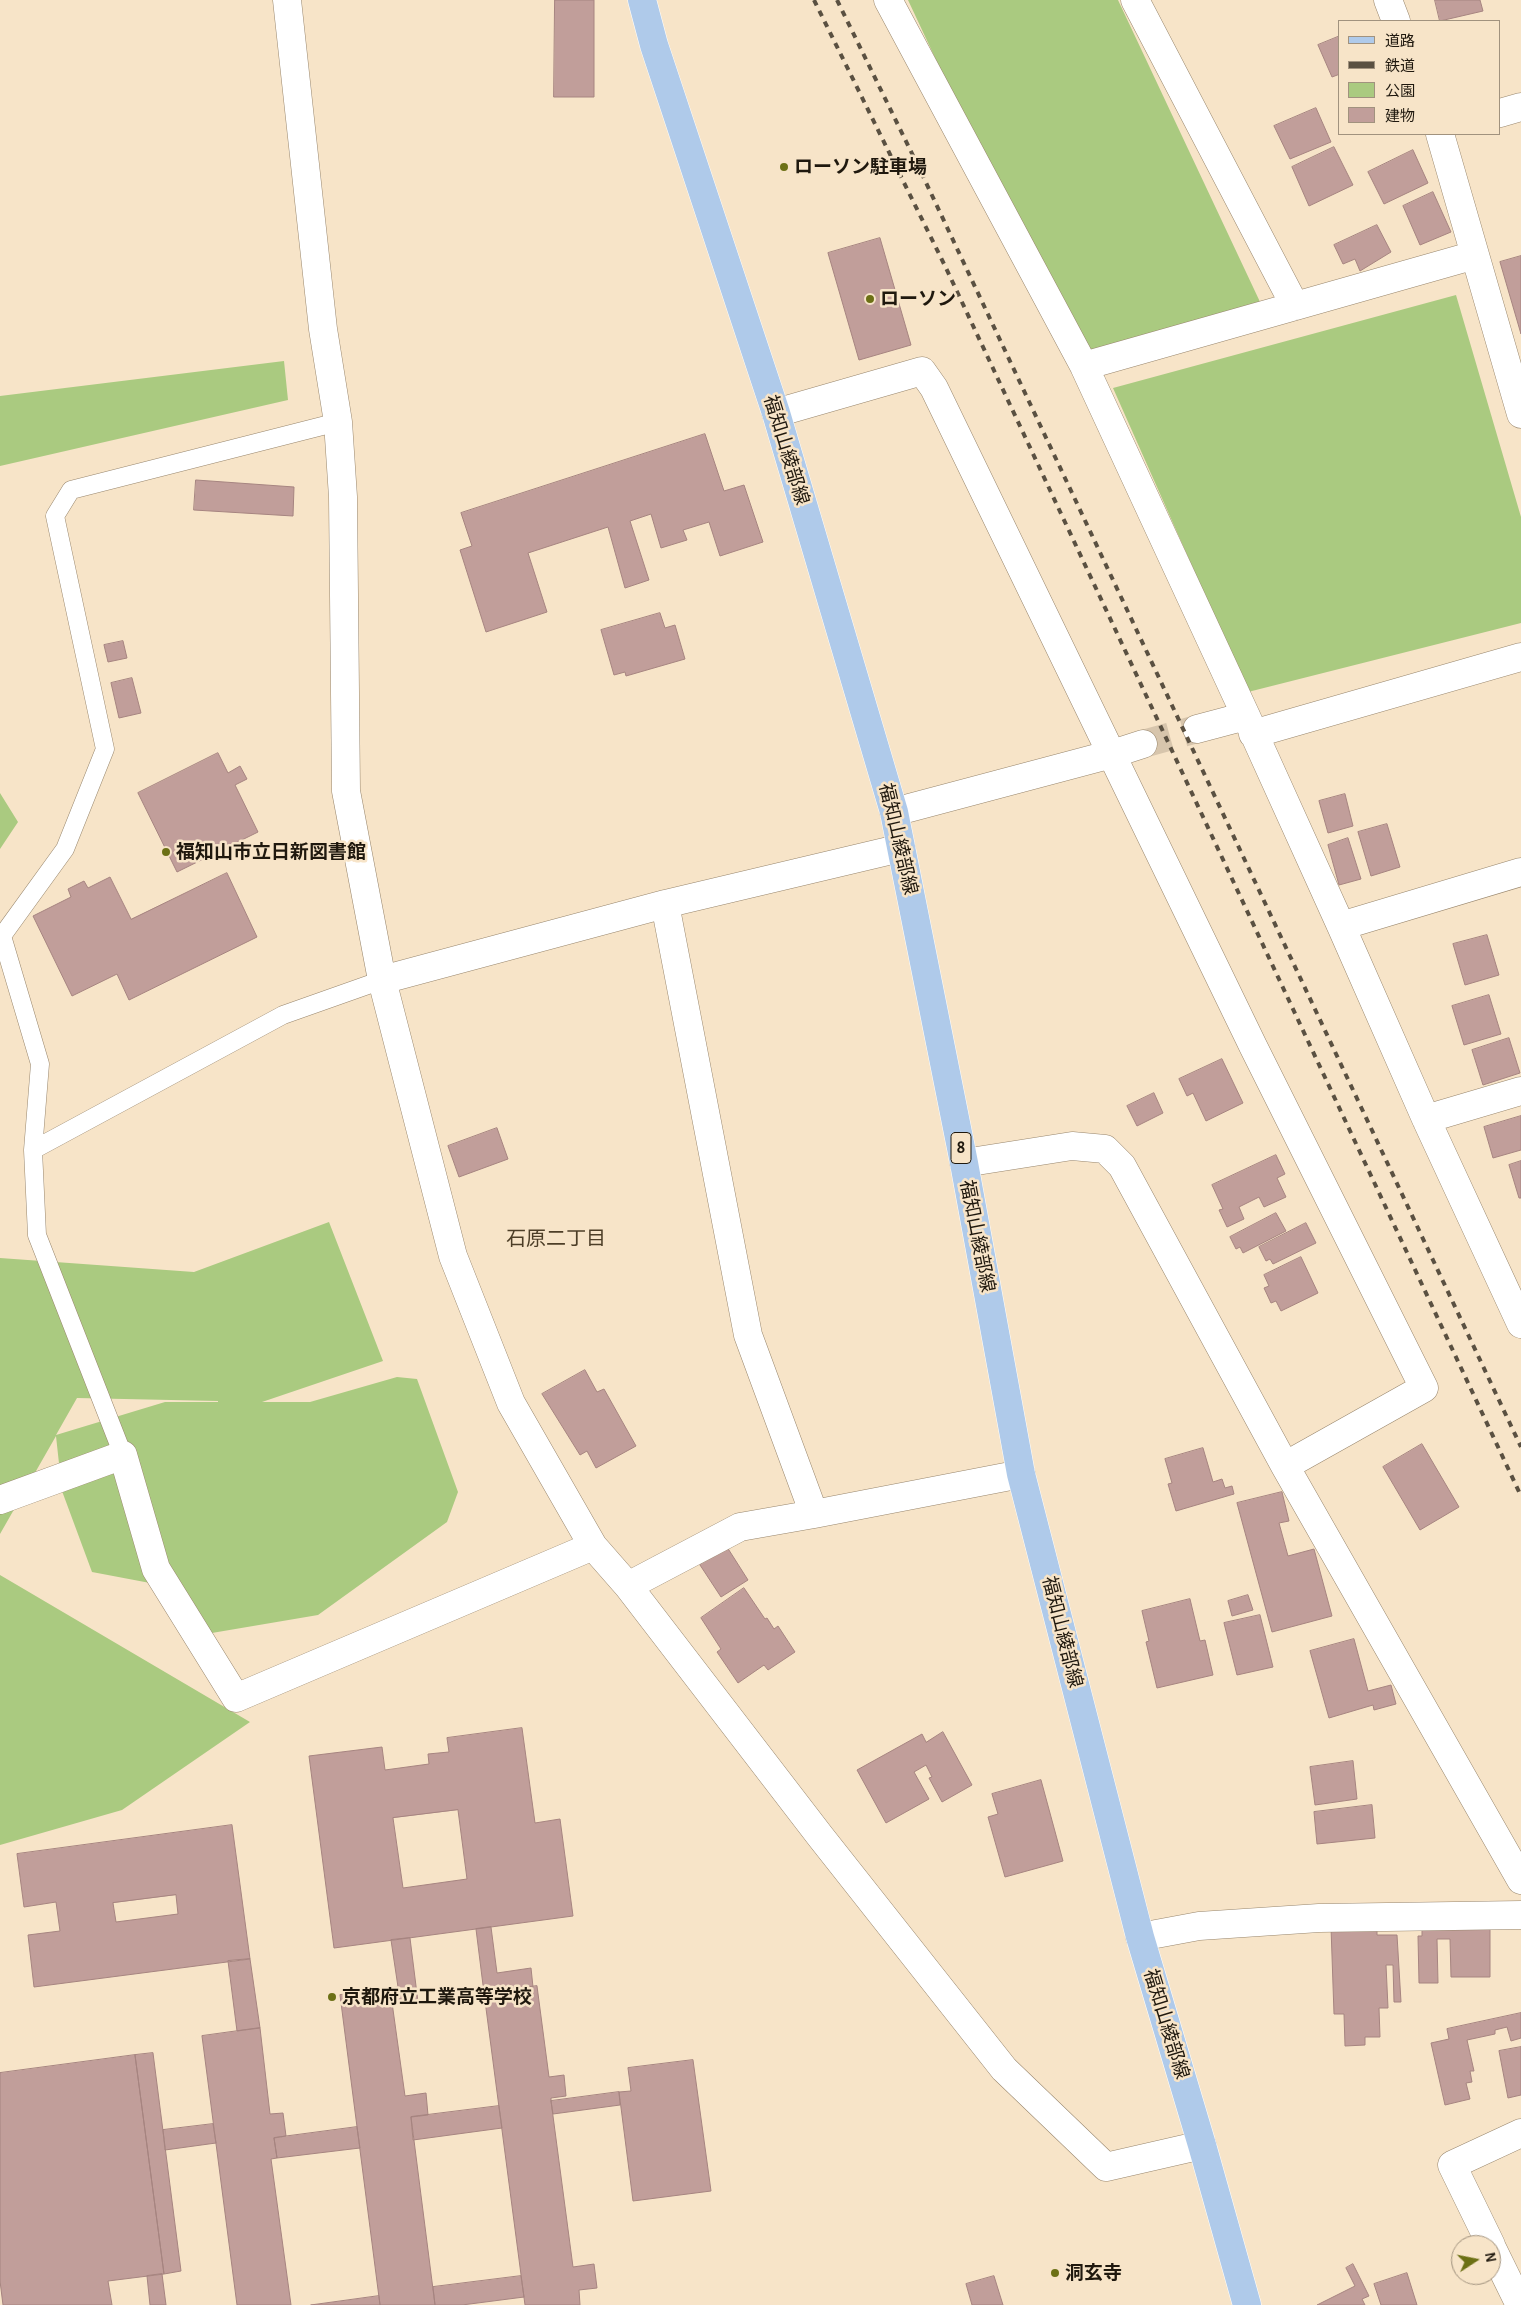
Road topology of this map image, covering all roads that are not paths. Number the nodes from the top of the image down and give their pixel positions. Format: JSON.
{"nodes":[{"id":1,"x":287,"y":0,"type":"edge"},
{"id":2,"x":642,"y":0,"type":"edge"},
{"id":3,"x":888,"y":0,"type":"edge"},
{"id":4,"x":1135,"y":0,"type":"edge"},
{"id":5,"x":1388,"y":0,"type":"edge"},
{"id":6,"x":1396,"y":20,"type":"edge"},
{"id":7,"x":1521,"y":107,"type":"edge"},
{"id":8,"x":1501,"y":113,"type":"edge"},
{"id":9,"x":1440,"y":135,"type":"edge"},
{"id":10,"x":1475,"y":255,"type":"junction"},
{"id":11,"x":1295,"y":306,"type":"junction"},
{"id":12,"x":1084,"y":366,"type":"junction"},
{"id":13,"x":776,"y":413,"type":"junction"},
{"id":14,"x":1521,"y":414,"type":"edge"},
{"id":15,"x":338,"y":422,"type":"junction"},
{"id":16,"x":1521,"y":657,"type":"edge"},
{"id":17,"x":1249,"y":725,"type":"junction"},
{"id":18,"x":1197,"y":729,"type":"tunnel mouth"},
{"id":19,"x":1143,"y":744,"type":"tunnel mouth"},
{"id":20,"x":1112,"y":754,"type":"junction"},
{"id":21,"x":894,"y":812,"type":"junction"},
{"id":22,"x":901,"y":848,"type":"junction"},
{"id":23,"x":1521,"y":872,"type":"edge"},
{"id":24,"x":665,"y":904,"type":"junction"},
{"id":25,"x":1341,"y":926,"type":"junction"},
{"id":26,"x":382,"y":980,"type":"junction"},
{"id":27,"x":1521,"y":1091,"type":"edge"},
{"id":28,"x":1426,"y":1119,"type":"junction"},
{"id":29,"x":33,"y":1150,"type":"junction"},
{"id":30,"x":964,"y":1163,"type":"junction"},
{"id":31,"x":1519,"y":1316,"type":"edge"},
{"id":32,"x":123,"y":1455,"type":"junction"},
{"id":33,"x":1285,"y":1466,"type":"junction"},
{"id":34,"x":1021,"y":1474,"type":"junction"},
{"id":35,"x":0,"y":1500,"type":"edge"},
{"id":36,"x":814,"y":1514,"type":"junction"},
{"id":37,"x":593,"y":1546,"type":"junction"},
{"id":38,"x":628,"y":1586,"type":"junction"},
{"id":39,"x":1521,"y":1880,"type":"edge"},
{"id":40,"x":1521,"y":1915,"type":"edge"},
{"id":41,"x":1140,"y":1937,"type":"junction"},
{"id":42,"x":1521,"y":2133,"type":"edge"},
{"id":43,"x":1202,"y":2146,"type":"junction"},
{"id":44,"x":1486,"y":2235,"type":"edge"},
{"id":45,"x":1501,"y":2266,"type":"edge"},
{"id":46,"x":1247,"y":2305,"type":"edge"},
{"id":47,"x":1520,"y":2305,"type":"edge"}],
"edges":[{"from":1,"to":15,"type":"street"},
{"from":2,"to":13,"type":"main road","name":"福知山綾部線","number":"8"},
{"from":3,"to":12,"type":"street"},
{"from":4,"to":11,"type":"street"},
{"from":5,"to":6,"type":"street"},
{"from":7,"to":8,"type":"street"},
{"from":9,"to":10,"type":"street"},
{"from":10,"to":11,"type":"street"},
{"from":10,"to":14,"type":"street"},
{"from":11,"to":12,"type":"street"},
{"from":12,"to":17,"type":"street"},
{"from":13,"to":20,"type":"street"},
{"from":13,"to":21,"type":"main road","name":"福知山綾部線","number":"8"},
{"from":15,"to":26,"type":"street"},
{"from":15,"to":29,"type":"lane"},
{"from":16,"to":17,"type":"street"},
{"from":17,"to":18,"type":"street"},
{"from":17,"to":25,"type":"street"},
{"from":19,"to":20,"type":"street"},
{"from":20,"to":21,"type":"street"},
{"from":20,"to":33,"type":"street"},
{"from":21,"to":22,"type":"main road","name":"福知山綾部線","number":"8"},
{"from":22,"to":24,"type":"street"},
{"from":22,"to":30,"type":"main road","name":"福知山綾部線","number":"8"},
{"from":23,"to":25,"type":"street"},
{"from":24,"to":26,"type":"street"},
{"from":24,"to":36,"type":"street"},
{"from":25,"to":28,"type":"street"},
{"from":26,"to":29,"type":"lane"},
{"from":26,"to":37,"type":"street"},
{"from":27,"to":28,"type":"street"},
{"from":28,"to":31,"type":"street"},
{"from":29,"to":32,"type":"lane"},
{"from":30,"to":33,"type":"street"},
{"from":30,"to":34,"type":"main road","name":"福知山綾部線","number":"8"},
{"from":32,"to":35,"type":"street"},
{"from":32,"to":37,"type":"street"},
{"from":33,"to":39,"type":"street"},
{"from":34,"to":36,"type":"street"},
{"from":34,"to":41,"type":"main road","name":"福知山綾部線","number":"8"},
{"from":36,"to":38,"type":"street"},
{"from":37,"to":38,"type":"street"},
{"from":38,"to":43,"type":"street"},
{"from":40,"to":41,"type":"street"},
{"from":41,"to":43,"type":"main road","name":"福知山綾部線","number":"8"},
{"from":42,"to":44,"type":"street"},
{"from":43,"to":46,"type":"main road","name":"福知山綾部線","number":"8"},
{"from":45,"to":47,"type":"street"}]}
